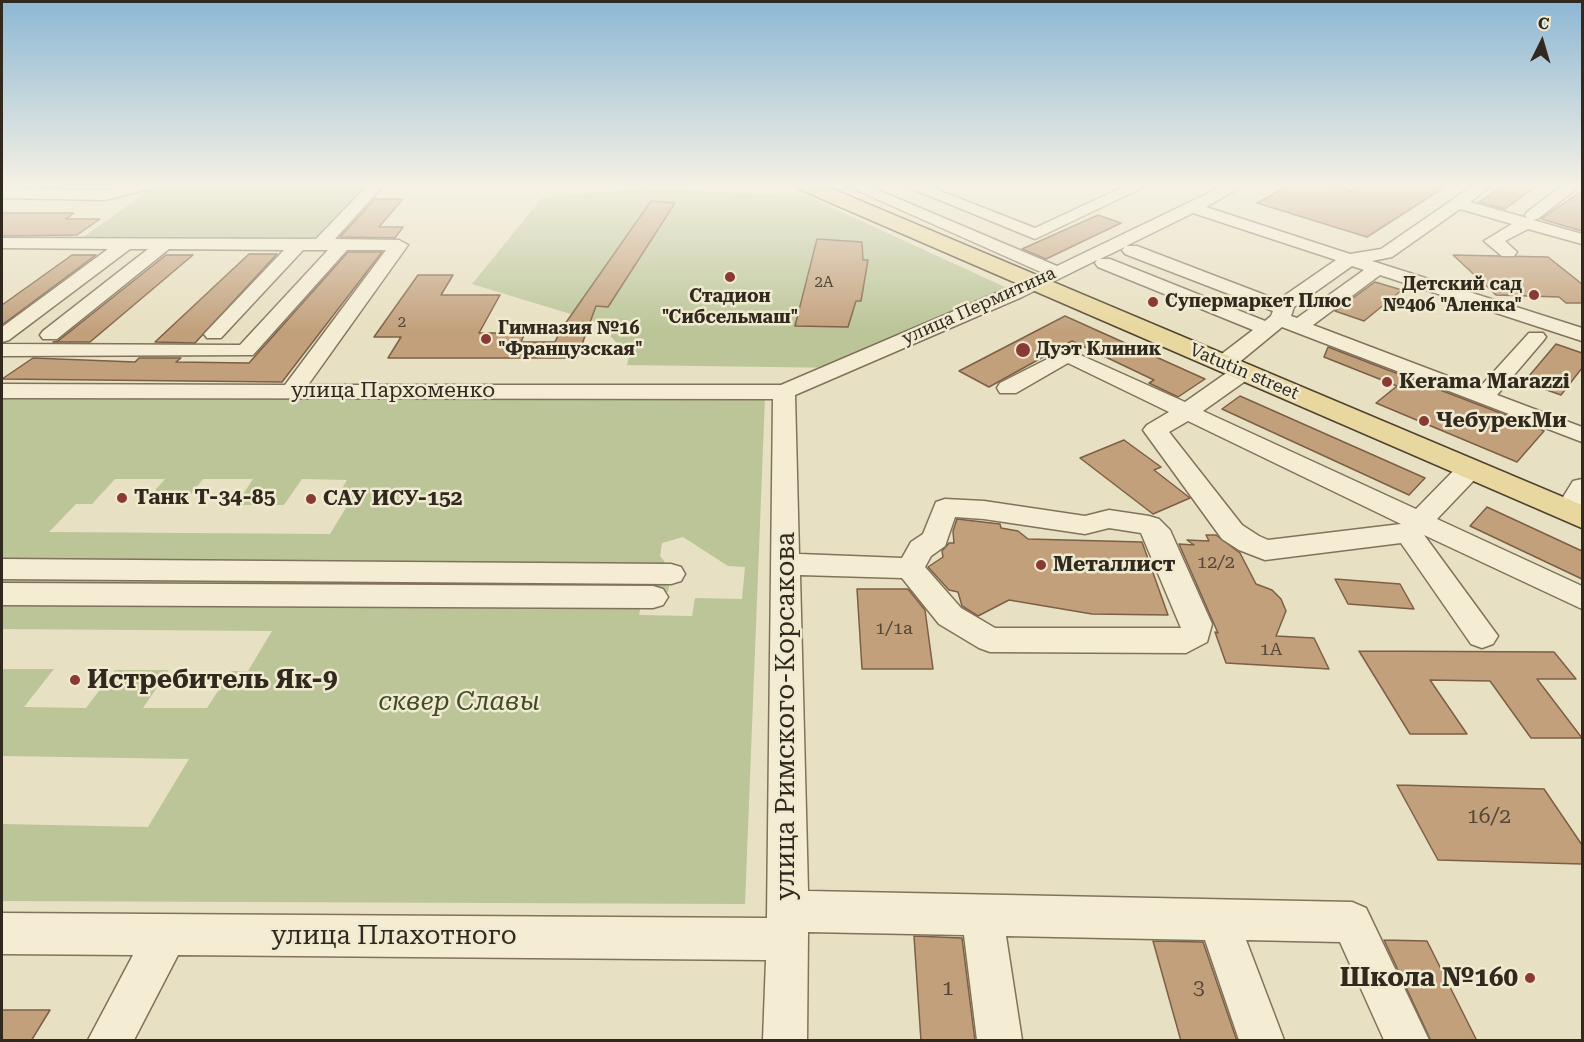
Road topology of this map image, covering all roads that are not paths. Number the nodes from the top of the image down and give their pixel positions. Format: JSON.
{"nodes":[{"id":1,"x":330,"y":234,"type":"edge"},
{"id":2,"x":930,"y":234,"type":"edge"},
{"id":3,"x":956,"y":234,"type":"edge"},
{"id":4,"x":1140,"y":234,"type":"edge"},
{"id":5,"x":1272,"y":234,"type":"edge"},
{"id":6,"x":1416,"y":234,"type":"edge"},
{"id":7,"x":1505,"y":234,"type":"edge"},
{"id":8,"x":1568,"y":234,"type":"edge"},
{"id":9,"x":1582,"y":239,"type":"edge"},
{"id":10,"x":2,"y":243,"type":"edge"},
{"id":11,"x":127,"y":243,"type":"junction"},
{"id":12,"x":165,"y":244,"type":"junction"},
{"id":13,"x":299,"y":244,"type":"junction"},
{"id":14,"x":320,"y":244,"type":"junction"},
{"id":15,"x":342,"y":245,"type":"junction"},
{"id":16,"x":1131,"y":250,"type":"dead end"},
{"id":17,"x":1508,"y":252,"type":"dead end"},
{"id":18,"x":1350,"y":259,"type":"junction"},
{"id":19,"x":1104,"y":264,"type":"dead end"},
{"id":20,"x":1378,"y":268,"type":"junction"},
{"id":21,"x":1045,"y":278,"type":"junction"},
{"id":22,"x":1283,"y":321,"type":"junction"},
{"id":23,"x":214,"y":334,"type":"dead end"},
{"id":24,"x":50,"y":335,"type":"dead end"},
{"id":25,"x":1582,"y":335,"type":"edge"},
{"id":26,"x":2,"y":336,"type":"edge"},
{"id":27,"x":1536,"y":337,"type":"dead end"},
{"id":28,"x":10,"y":350,"type":"edge"},
{"id":29,"x":2,"y":363,"type":"edge"},
{"id":30,"x":1233,"y":368,"type":"junction"},
{"id":31,"x":1008,"y":388,"type":"dead end"},
{"id":32,"x":2,"y":391,"type":"edge"},
{"id":33,"x":292,"y":391,"type":"junction"},
{"id":34,"x":783,"y":392,"type":"junction"},
{"id":35,"x":1483,"y":397,"type":"junction"},
{"id":36,"x":1187,"y":412,"type":"junction"},
{"id":37,"x":1582,"y":435,"type":"edge"},
{"id":38,"x":1470,"y":469,"type":"junction"},
{"id":39,"x":1578,"y":505,"type":"edge"},
{"id":40,"x":1414,"y":527,"type":"junction"},
{"id":41,"x":785,"y":564,"type":"junction"},
{"id":42,"x":910,"y":568,"type":"junction"},
{"id":43,"x":2,"y":569,"type":"edge"},
{"id":44,"x":671,"y":574,"type":"dead end"},
{"id":45,"x":2,"y":594,"type":"edge"},
{"id":46,"x":653,"y":597,"type":"dead end"},
{"id":47,"x":1582,"y":598,"type":"edge"},
{"id":48,"x":1482,"y":636,"type":"dead end"},
{"id":49,"x":982,"y":915,"type":"junction"},
{"id":50,"x":1218,"y":919,"type":"junction"},
{"id":51,"x":787,"y":925,"type":"junction"},
{"id":52,"x":2,"y":933,"type":"edge"},
{"id":53,"x":167,"y":934,"type":"junction"},
{"id":54,"x":110,"y":1041,"type":"edge"},
{"id":55,"x":785,"y":1041,"type":"edge"},
{"id":56,"x":999,"y":1041,"type":"edge"},
{"id":57,"x":1261,"y":1041,"type":"edge"},
{"id":58,"x":1407,"y":1041,"type":"edge"}],
"edges":[{"from":1,"to":14,"type":"street"},
{"from":2,"to":21,"type":"main road","name":"Vatutin street"},
{"from":3,"to":21,"type":"street"},
{"from":4,"to":21,"type":"street","name":"улица Пермитина"},
{"from":5,"to":18,"type":"street"},
{"from":6,"to":18,"type":"street"},
{"from":7,"to":17,"type":"street"},
{"from":8,"to":9,"type":"street"},
{"from":10,"to":11,"type":"street"},
{"from":11,"to":12,"type":"street"},
{"from":11,"to":26,"type":"street"},
{"from":12,"to":13,"type":"street"},
{"from":12,"to":24,"type":"street"},
{"from":13,"to":14,"type":"street"},
{"from":13,"to":23,"type":"street"},
{"from":14,"to":15,"type":"street"},
{"from":15,"to":28,"type":"street"},
{"from":15,"to":33,"type":"street"},
{"from":16,"to":22,"type":"street"},
{"from":18,"to":20,"type":"street"},
{"from":18,"to":22,"type":"street"},
{"from":19,"to":22,"type":"street"},
{"from":20,"to":22,"type":"street"},
{"from":20,"to":25,"type":"street"},
{"from":21,"to":30,"type":"main road","name":"Vatutin street"},
{"from":21,"to":34,"type":"street","name":"улица Пермитина"},
{"from":22,"to":30,"type":"street"},
{"from":22,"to":35,"type":"street"},
{"from":27,"to":35,"type":"street"},
{"from":28,"to":29,"type":"street"},
{"from":30,"to":36,"type":"street"},
{"from":30,"to":38,"type":"main road","name":"Vatutin street"},
{"from":31,"to":36,"type":"street"},
{"from":32,"to":33,"type":"street","name":"улица Пархоменко"},
{"from":33,"to":34,"type":"street","name":"улица Пархоменко"},
{"from":34,"to":41,"type":"street","name":"улица Римского-Корсакова"},
{"from":35,"to":37,"type":"street"},
{"from":36,"to":40,"type":"street"},
{"from":36,"to":40,"type":"street"},
{"from":38,"to":39,"type":"main road","name":"Vatutin street"},
{"from":38,"to":40,"type":"street"},
{"from":40,"to":47,"type":"street"},
{"from":40,"to":48,"type":"street"},
{"from":41,"to":42,"type":"street"},
{"from":41,"to":51,"type":"street","name":"улица Римского-Корсакова"},
{"from":42,"to":42,"type":"street"},
{"from":43,"to":44,"type":"street"},
{"from":45,"to":46,"type":"street"},
{"from":49,"to":50,"type":"street","name":"улица Плахотного"},
{"from":49,"to":51,"type":"street","name":"улица Плахотного"},
{"from":49,"to":56,"type":"street"},
{"from":50,"to":57,"type":"street"},
{"from":50,"to":58,"type":"street","name":"улица Плахотного"},
{"from":51,"to":53,"type":"street","name":"улица Плахотного"},
{"from":51,"to":55,"type":"street","name":"улица Римского-Корсакова"},
{"from":52,"to":53,"type":"street","name":"улица Плахотного"},
{"from":53,"to":54,"type":"street"}]}
